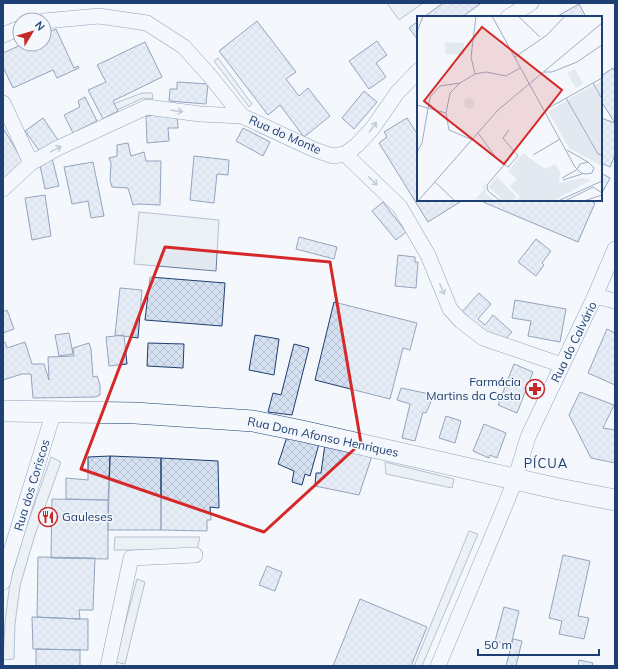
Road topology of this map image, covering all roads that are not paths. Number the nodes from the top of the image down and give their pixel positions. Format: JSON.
{"nodes":[{"id":1,"x":531,"y":3,"type":"edge"},
{"id":2,"x":510,"y":16,"type":"edge"},
{"id":3,"x":52,"y":20,"type":"edge"},
{"id":4,"x":417,"y":72,"type":"edge"},
{"id":5,"x":4,"y":104,"type":"edge"},
{"id":6,"x":242,"y":116,"type":"junction"},
{"id":7,"x":345,"y":154,"type":"junction"},
{"id":8,"x":31,"y":163,"type":"junction"},
{"id":9,"x":3,"y":189,"type":"edge"},
{"id":10,"x":615,"y":249,"type":"edge"},
{"id":11,"x":596,"y":296,"type":"junction"},
{"id":12,"x":615,"y":301,"type":"edge"},
{"id":13,"x":562,"y":365,"type":"junction"},
{"id":14,"x":3,"y":411,"type":"edge"},
{"id":15,"x":54,"y":411,"type":"junction"},
{"id":16,"x":515,"y":480,"type":"junction"},
{"id":17,"x":615,"y":500,"type":"edge"},
{"id":18,"x":195,"y":555,"type":"dead end"},
{"id":19,"x":3,"y":582,"type":"edge"},
{"id":20,"x":442,"y":665,"type":"edge"},
{"id":21,"x":108,"y":666,"type":"edge"}],
"edges":[{"from":1,"to":2,"type":"street"},
{"from":3,"to":6,"type":"street"},
{"from":7,"to":4,"type":"street","one_way":true},
{"from":5,"to":8,"type":"street"},
{"from":6,"to":7,"type":"street","name":"Rua do Monte"},
{"from":8,"to":6,"type":"street","name":"Rua do Monte","one_way":true},
{"from":7,"to":13,"type":"street","one_way":true},
{"from":8,"to":9,"type":"street","name":"Rua do Monte"},
{"from":10,"to":11,"type":"street","name":"Rua do Calvário"},
{"from":11,"to":12,"type":"street"},
{"from":11,"to":13,"type":"street","name":"Rua do Calvário"},
{"from":13,"to":16,"type":"street","name":"Rua do Calvário"},
{"from":14,"to":15,"type":"main road","name":"Rua Dom Afonso Henriques"},
{"from":15,"to":16,"type":"main road","name":"Rua Dom Afonso Henriques"},
{"from":15,"to":19,"type":"street","name":"Rua dos Coriscos"},
{"from":16,"to":17,"type":"main road","name":"Rua Dom Afonso Henriques"},
{"from":16,"to":20,"type":"street","name":"Rua do Calvário"},
{"from":18,"to":21,"type":"street"}]}
